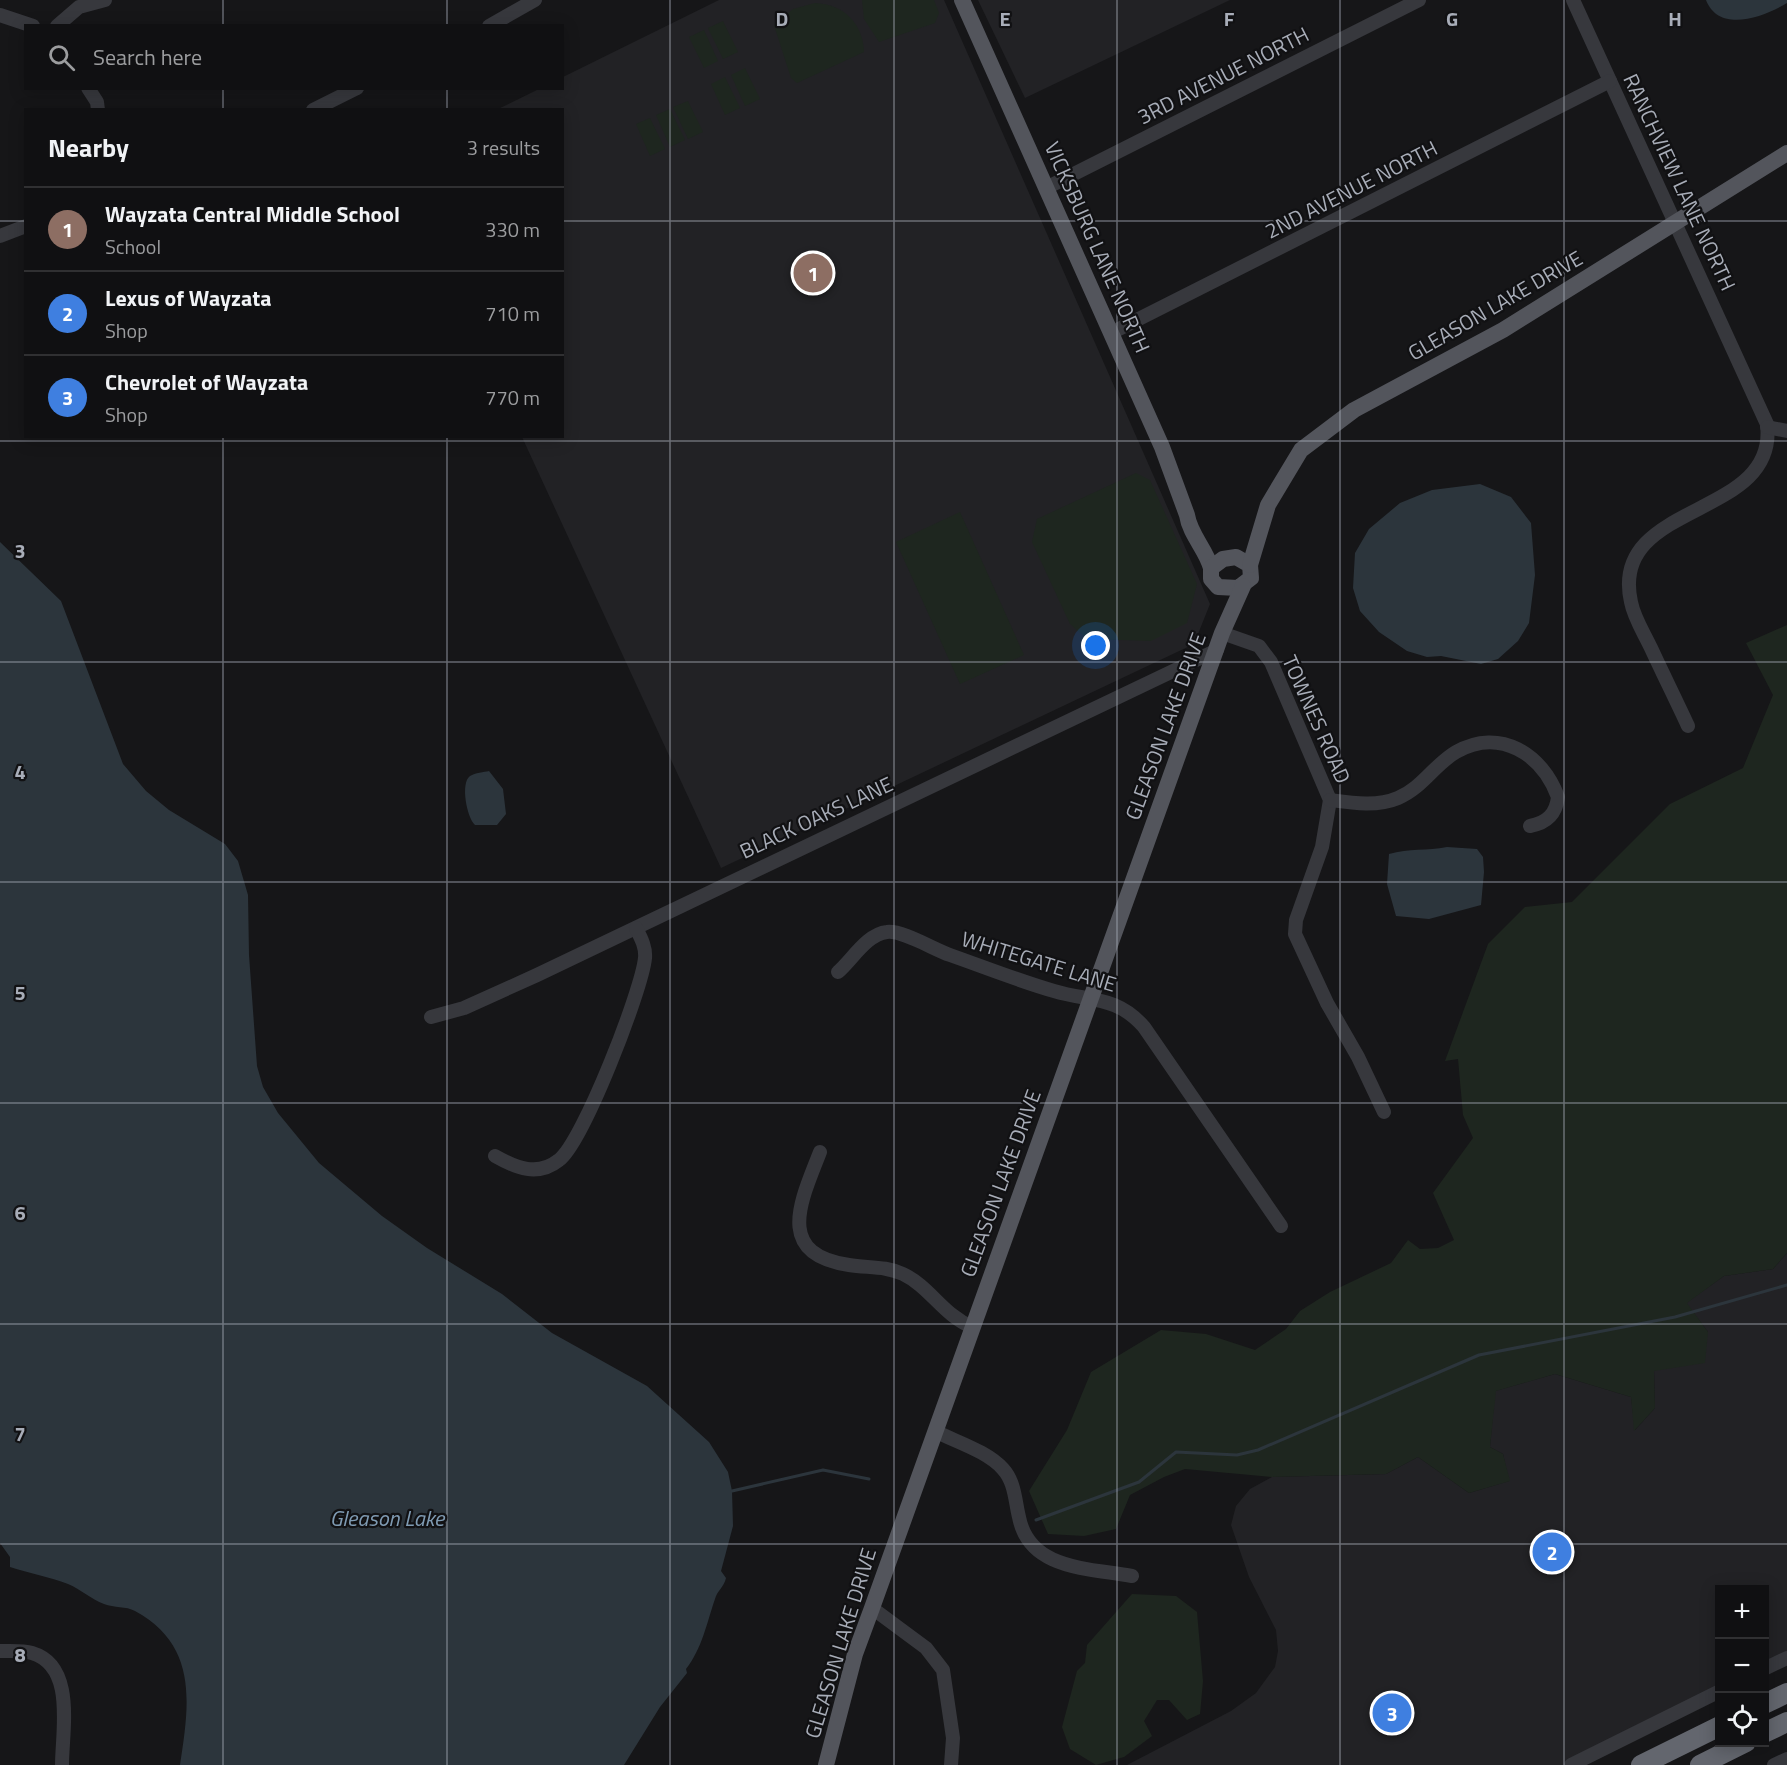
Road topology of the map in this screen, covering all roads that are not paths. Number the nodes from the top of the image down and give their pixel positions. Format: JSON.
{"nodes":[{"id":1,"x":105,"y":0,"type":"edge"},
{"id":2,"x":535,"y":0,"type":"edge"},
{"id":3,"x":962,"y":0,"type":"edge"},
{"id":4,"x":1419,"y":0,"type":"edge"},
{"id":5,"x":1573,"y":0,"type":"edge"},
{"id":6,"x":0,"y":15,"type":"edge"},
{"id":7,"x":27,"y":24,"type":"edge"},
{"id":8,"x":59,"y":24,"type":"edge"},
{"id":9,"x":493,"y":24,"type":"edge"},
{"id":10,"x":1610,"y":81,"type":"junction"},
{"id":11,"x":89,"y":90,"type":"edge"},
{"id":12,"x":353,"y":90,"type":"edge"},
{"id":13,"x":98,"y":108,"type":"edge"},
{"id":14,"x":317,"y":108,"type":"edge"},
{"id":15,"x":1787,"y":153,"type":"edge"},
{"id":16,"x":1046,"y":188,"type":"junction"},
{"id":17,"x":1676,"y":222,"type":"junction"},
{"id":18,"x":24,"y":227,"type":"edge"},
{"id":19,"x":0,"y":236,"type":"edge"},
{"id":20,"x":1111,"y":333,"type":"junction"},
{"id":21,"x":1767,"y":426,"type":"junction"},
{"id":22,"x":1787,"y":431,"type":"edge"},
{"id":23,"x":1246,"y":562,"type":"junction"},
{"id":24,"x":1217,"y":563,"type":"junction"},
{"id":25,"x":1243,"y":586,"type":"junction"},
{"id":26,"x":1223,"y":589,"type":"junction"},
{"id":27,"x":1225,"y":627,"type":"junction"},
{"id":28,"x":1217,"y":650,"type":"junction"},
{"id":29,"x":1688,"y":726,"type":"dead end"},
{"id":30,"x":1330,"y":800,"type":"junction"},
{"id":31,"x":1530,"y":826,"type":"dead end"},
{"id":32,"x":636,"y":928,"type":"junction"},
{"id":33,"x":838,"y":972,"type":"dead end"},
{"id":34,"x":1091,"y":997,"type":"junction"},
{"id":35,"x":431,"y":1017,"type":"dead end"},
{"id":36,"x":1384,"y":1112,"type":"dead end"},
{"id":37,"x":820,"y":1152,"type":"dead end"},
{"id":38,"x":495,"y":1156,"type":"dead end"},
{"id":39,"x":1281,"y":1226,"type":"dead end"},
{"id":40,"x":972,"y":1327,"type":"junction"},
{"id":41,"x":935,"y":1431,"type":"junction"},
{"id":42,"x":1132,"y":1576,"type":"dead end"},
{"id":43,"x":872,"y":1608,"type":"junction"},
{"id":44,"x":0,"y":1651,"type":"edge"},
{"id":45,"x":1787,"y":1658,"type":"edge"},
{"id":46,"x":1769,"y":1667,"type":"edge"},
{"id":47,"x":1715,"y":1693,"type":"edge"},
{"id":48,"x":1787,"y":1693,"type":"edge"},
{"id":49,"x":1769,"y":1702,"type":"edge"},
{"id":50,"x":1787,"y":1722,"type":"edge"},
{"id":51,"x":1715,"y":1728,"type":"edge"},
{"id":52,"x":1769,"y":1731,"type":"edge"},
{"id":53,"x":1738,"y":1747,"type":"edge"},
{"id":54,"x":1787,"y":1759,"type":"edge"},
{"id":55,"x":62,"y":1765,"type":"edge"},
{"id":56,"x":826,"y":1765,"type":"edge"},
{"id":57,"x":951,"y":1765,"type":"edge"},
{"id":58,"x":1571,"y":1765,"type":"edge"},
{"id":59,"x":1641,"y":1765,"type":"edge"},
{"id":60,"x":1700,"y":1765,"type":"edge"},
{"id":61,"x":1774,"y":1765,"type":"edge"}],
"edges":[{"from":1,"to":8,"type":"street"},
{"from":2,"to":9,"type":"street"},
{"from":3,"to":16,"type":"main road","name":"VICKSBURG LANE NORTH"},
{"from":4,"to":16,"type":"street","name":"3RD AVENUE NORTH"},
{"from":5,"to":10,"type":"street","name":"RANCHVIEW LANE NORTH"},
{"from":6,"to":7,"type":"street"},
{"from":10,"to":17,"type":"street","name":"RANCHVIEW LANE NORTH"},
{"from":10,"to":20,"type":"street","name":"2ND AVENUE NORTH"},
{"from":11,"to":13,"type":"street"},
{"from":12,"to":14,"type":"street"},
{"from":15,"to":17,"type":"main road","name":"GLEASON LAKE DRIVE"},
{"from":16,"to":20,"type":"main road","name":"VICKSBURG LANE NORTH"},
{"from":17,"to":21,"type":"street","name":"RANCHVIEW LANE NORTH"},
{"from":17,"to":23,"type":"main road","name":"GLEASON LAKE DRIVE"},
{"from":18,"to":19,"type":"street"},
{"from":20,"to":24,"type":"main road","name":"VICKSBURG LANE NORTH"},
{"from":21,"to":22,"type":"street"},
{"from":21,"to":29,"type":"street"},
{"from":23,"to":24,"type":"main road"},
{"from":23,"to":25,"type":"main road","name":"GLEASON LAKE DRIVE"},
{"from":24,"to":26,"type":"main road","name":"VICKSBURG LANE NORTH"},
{"from":25,"to":26,"type":"main road"},
{"from":25,"to":27,"type":"main road","name":"GLEASON LAKE DRIVE"},
{"from":26,"to":27,"type":"main road","name":"GLEASON LAKE DRIVE"},
{"from":27,"to":28,"type":"main road","name":"GLEASON LAKE DRIVE"},
{"from":27,"to":30,"type":"street","name":"TOWNES ROAD"},
{"from":28,"to":32,"type":"street","name":"BLACK OAKS LANE"},
{"from":28,"to":34,"type":"main road","name":"GLEASON LAKE DRIVE"},
{"from":30,"to":31,"type":"street"},
{"from":30,"to":36,"type":"street","name":"TOWNES ROAD"},
{"from":32,"to":35,"type":"street","name":"BLACK OAKS LANE"},
{"from":32,"to":38,"type":"street"},
{"from":33,"to":34,"type":"street","name":"WHITEGATE LANE"},
{"from":34,"to":39,"type":"street","name":"WHITEGATE LANE"},
{"from":34,"to":40,"type":"main road","name":"GLEASON LAKE DRIVE"},
{"from":37,"to":40,"type":"street"},
{"from":40,"to":41,"type":"main road","name":"GLEASON LAKE DRIVE"},
{"from":41,"to":42,"type":"street"},
{"from":41,"to":43,"type":"main road","name":"GLEASON LAKE DRIVE"},
{"from":43,"to":56,"type":"main road","name":"GLEASON LAKE DRIVE"},
{"from":43,"to":57,"type":"street"},
{"from":44,"to":55,"type":"street"},
{"from":45,"to":46,"type":"street"},
{"from":47,"to":58,"type":"street"},
{"from":48,"to":49,"type":"highway"},
{"from":50,"to":52,"type":"highway"},
{"from":51,"to":59,"type":"highway"},
{"from":53,"to":60,"type":"highway"},
{"from":54,"to":61,"type":"street"}]}
